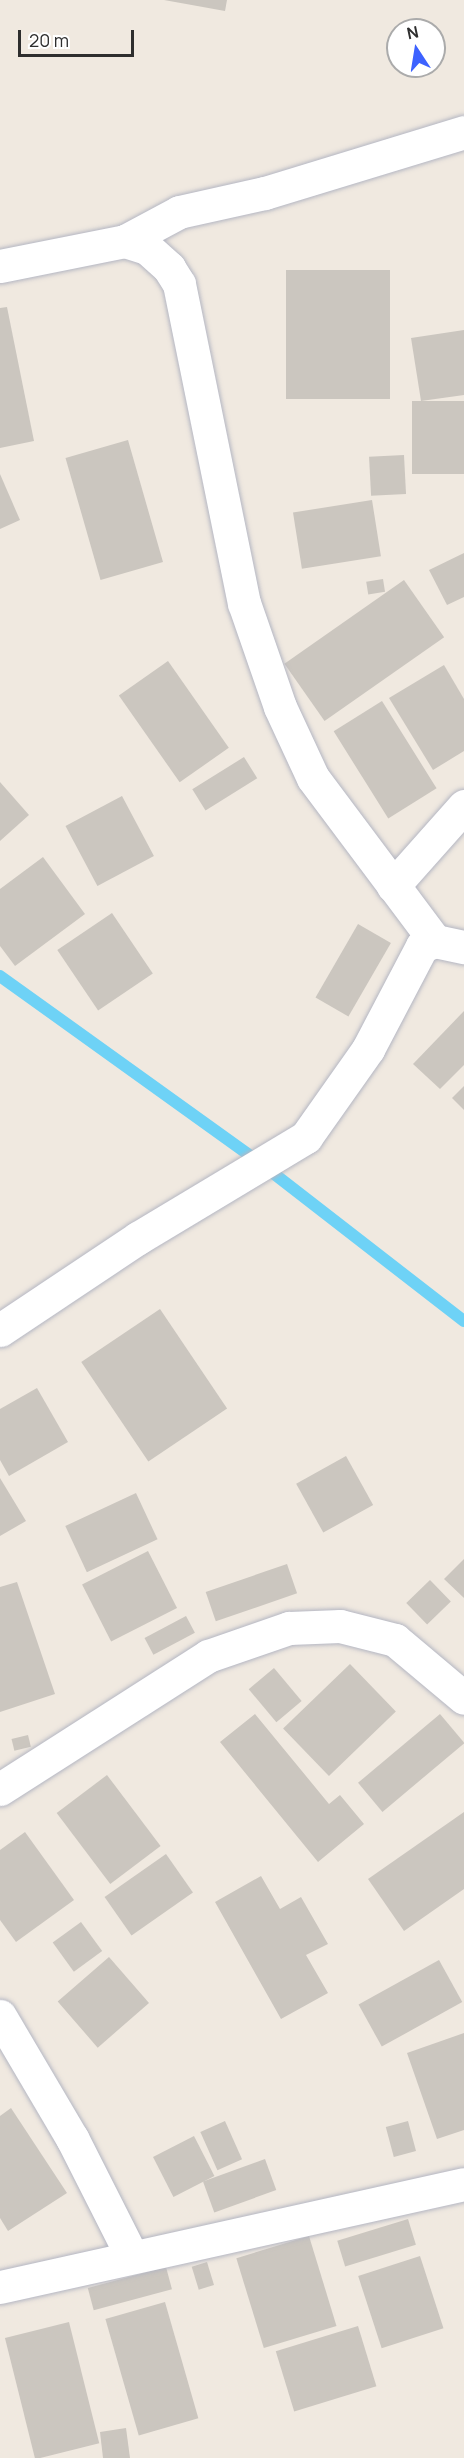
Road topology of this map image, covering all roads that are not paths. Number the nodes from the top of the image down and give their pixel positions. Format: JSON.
{"nodes":[{"id":1,"x":464,"y":132,"type":"edge"},
{"id":2,"x":125,"y":241,"type":"junction"},
{"id":3,"x":0,"y":266,"type":"edge"},
{"id":4,"x":464,"y":806,"type":"edge"},
{"id":5,"x":393,"y":886,"type":"junction"},
{"id":6,"x":449,"y":944,"type":"edge"},
{"id":7,"x":0,"y":1330,"type":"edge"},
{"id":8,"x":464,"y":1698,"type":"edge"},
{"id":9,"x":0,"y":1789,"type":"edge"},
{"id":10,"x":0,"y":2016,"type":"edge"},
{"id":11,"x":464,"y":2184,"type":"edge"},
{"id":12,"x":131,"y":2255,"type":"junction"},
{"id":13,"x":0,"y":2287,"type":"edge"}],
"edges":[{"from":1,"to":2,"type":"street"},
{"from":2,"to":3,"type":"street"},
{"from":2,"to":5,"type":"street"},
{"from":4,"to":5,"type":"street"},
{"from":5,"to":6,"type":"street"},
{"from":6,"to":7,"type":"street"},
{"from":8,"to":9,"type":"street"},
{"from":10,"to":12,"type":"street"},
{"from":11,"to":12,"type":"street"},
{"from":12,"to":13,"type":"street"}]}
